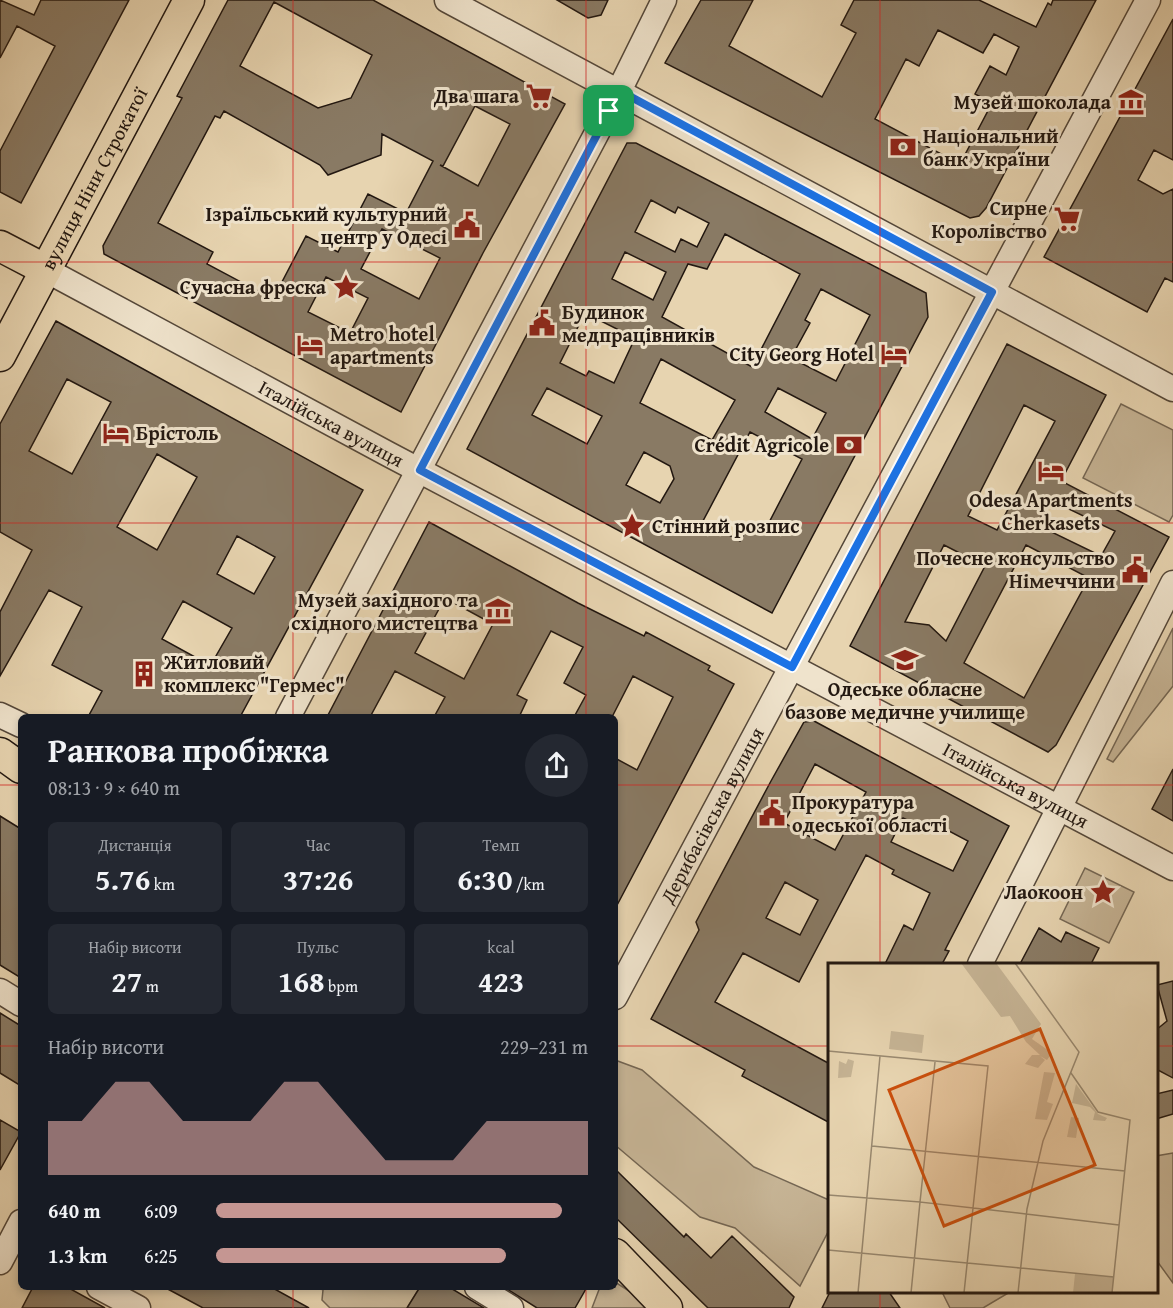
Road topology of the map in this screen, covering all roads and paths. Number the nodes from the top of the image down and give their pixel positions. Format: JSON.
{"nodes":[{"id":1,"x":189,"y":0,"type":"edge"},
{"id":2,"x":447,"y":0,"type":"edge"},
{"id":3,"x":664,"y":0,"type":"edge"},
{"id":4,"x":1148,"y":0,"type":"edge"},
{"id":5,"x":620,"y":91,"type":"junction"},
{"id":6,"x":0,"y":246,"type":"edge"},
{"id":7,"x":46,"y":270,"type":"junction"},
{"id":8,"x":992,"y":292,"type":"junction"},
{"id":9,"x":0,"y":356,"type":"edge"},
{"id":10,"x":1173,"y":389,"type":"edge"},
{"id":11,"x":420,"y":470,"type":"junction"},
{"id":12,"x":1173,"y":584,"type":"edge"},
{"id":13,"x":792,"y":667,"type":"junction"},
{"id":14,"x":290,"y":714,"type":"edge"},
{"id":15,"x":0,"y":715,"type":"edge"},
{"id":16,"x":18,"y":724,"type":"edge"},
{"id":17,"x":0,"y":753,"type":"edge"},
{"id":18,"x":18,"y":766,"type":"edge"},
{"id":19,"x":1060,"y":809,"type":"junction"},
{"id":20,"x":1173,"y":868,"type":"edge"},
{"id":21,"x":981,"y":963,"type":"edge"},
{"id":22,"x":0,"y":991,"type":"edge"},
{"id":23,"x":618,"y":992,"type":"edge"},
{"id":24,"x":18,"y":1002,"type":"edge"},
{"id":25,"x":13,"y":1236,"type":"edge"},
{"id":26,"x":618,"y":1257,"type":"edge"},
{"id":27,"x":0,"y":1262,"type":"edge"},
{"id":28,"x":105,"y":1290,"type":"edge"},
{"id":29,"x":482,"y":1290,"type":"edge"},
{"id":30,"x":138,"y":1308,"type":"edge"},
{"id":31,"x":511,"y":1308,"type":"edge"},
{"id":32,"x":667,"y":1308,"type":"edge"}],
"edges":[{"from":1,"to":7,"type":"main road","name":"вулиця Ніни Строкатої"},
{"from":2,"to":5,"type":"street"},
{"from":3,"to":5,"type":"street"},
{"from":4,"to":8,"type":"street","name":"Дерибасівська вулиця"},
{"from":5,"to":8,"type":"street"},
{"from":5,"to":11,"type":"street"},
{"from":6,"to":7,"type":"main road","name":"Італійська вулиця"},
{"from":7,"to":9,"type":"main road","name":"вулиця Ніни Строкатої"},
{"from":7,"to":11,"type":"street","name":"Італійська вулиця"},
{"from":8,"to":10,"type":"street"},
{"from":8,"to":13,"type":"street","name":"Дерибасівська вулиця"},
{"from":11,"to":13,"type":"street","name":"Італійська вулиця"},
{"from":11,"to":14,"type":"street"},
{"from":12,"to":19,"type":"street"},
{"from":13,"to":19,"type":"street","name":"Італійська вулиця"},
{"from":13,"to":23,"type":"street","name":"Дерибасівська вулиця"},
{"from":15,"to":16,"type":"street"},
{"from":17,"to":18,"type":"main road"},
{"from":19,"to":20,"type":"street","name":"Італійська вулиця"},
{"from":19,"to":21,"type":"street"},
{"from":22,"to":24,"type":"street"},
{"from":25,"to":27,"type":"street"},
{"from":26,"to":32,"type":"main road"},
{"from":28,"to":30,"type":"street"},
{"from":29,"to":31,"type":"street"}]}
